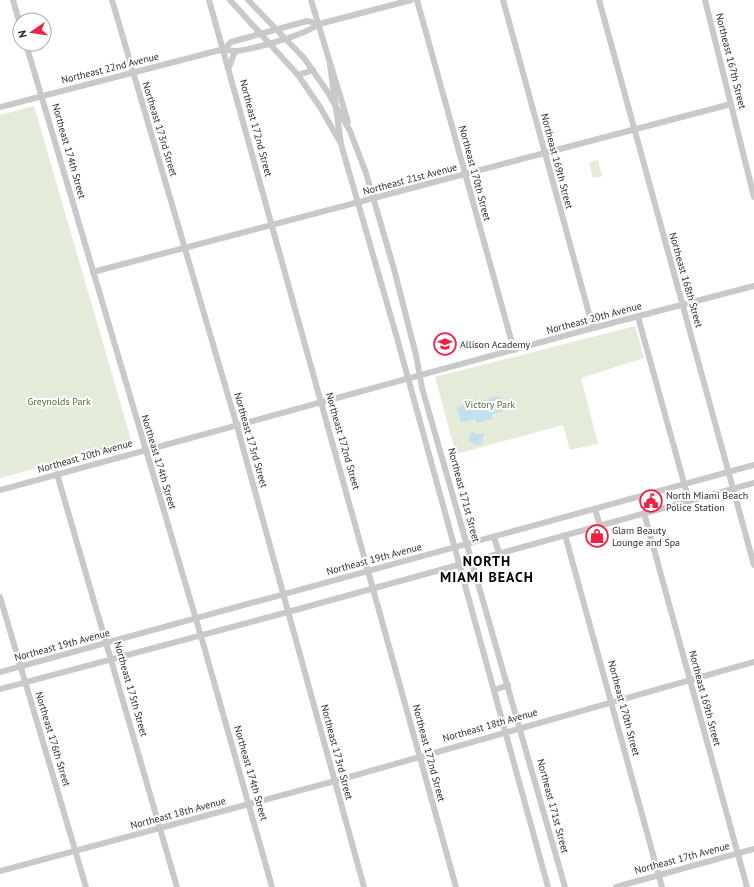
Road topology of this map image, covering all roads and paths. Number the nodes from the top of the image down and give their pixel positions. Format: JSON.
{"nodes":[{"id":1,"x":13,"y":0,"type":"edge"},
{"id":2,"x":112,"y":0,"type":"edge"},
{"id":3,"x":210,"y":0,"type":"edge"},
{"id":4,"x":230,"y":0,"type":"edge"},
{"id":5,"x":248,"y":0,"type":"edge"},
{"id":6,"x":311,"y":0,"type":"edge"},
{"id":7,"x":411,"y":0,"type":"edge"},
{"id":8,"x":417,"y":0,"type":"edge"},
{"id":9,"x":502,"y":0,"type":"edge"},
{"id":10,"x":599,"y":0,"type":"edge"},
{"id":11,"x":705,"y":0,"type":"edge"},
{"id":12,"x":16,"y":12,"type":"edge"},
{"id":13,"x":319,"y":24,"type":"junction"},
{"id":14,"x":277,"y":30,"type":"junction"},
{"id":15,"x":260,"y":34,"type":"junction"},
{"id":16,"x":285,"y":38,"type":"junction"},
{"id":17,"x":269,"y":43,"type":"junction"},
{"id":18,"x":224,"y":49,"type":"junction"},
{"id":19,"x":235,"y":51,"type":"junction"},
{"id":20,"x":28,"y":52,"type":"edge"},
{"id":21,"x":330,"y":65,"type":"junction"},
{"id":22,"x":229,"y":67,"type":"junction"},
{"id":23,"x":313,"y":70,"type":"junction"},
{"id":24,"x":133,"y":73,"type":"junction"},
{"id":25,"x":298,"y":75,"type":"junction"},
{"id":26,"x":42,"y":96,"type":"junction"},
{"id":27,"x":335,"y":104,"type":"junction"},
{"id":28,"x":731,"y":104,"type":"junction"},
{"id":29,"x":0,"y":107,"type":"edge"},
{"id":30,"x":633,"y":129,"type":"junction"},
{"id":31,"x":350,"y":131,"type":"junction"},
{"id":32,"x":342,"y":144,"type":"junction"},
{"id":33,"x":544,"y":154,"type":"junction"},
{"id":34,"x":465,"y":174,"type":"junction"},
{"id":35,"x":754,"y":197,"type":"edge"},
{"id":36,"x":373,"y":198,"type":"junction"},
{"id":37,"x":359,"y":202,"type":"junction"},
{"id":38,"x":273,"y":226,"type":"junction"},
{"id":39,"x":185,"y":248,"type":"junction"},
{"id":40,"x":93,"y":272,"type":"junction"},
{"id":41,"x":754,"y":286,"type":"edge"},
{"id":42,"x":683,"y":305,"type":"junction"},
{"id":43,"x":638,"y":317,"type":"junction"},
{"id":44,"x":593,"y":328,"type":"junction"},
{"id":45,"x":514,"y":350,"type":"junction"},
{"id":46,"x":420,"y":375,"type":"junction"},
{"id":47,"x":408,"y":379,"type":"junction"},
{"id":48,"x":322,"y":402,"type":"junction"},
{"id":49,"x":236,"y":426,"type":"junction"},
{"id":50,"x":145,"y":449,"type":"junction"},
{"id":51,"x":754,"y":465,"type":"edge"},
{"id":52,"x":728,"y":472,"type":"junction"},
{"id":53,"x":57,"y":474,"type":"junction"},
{"id":54,"x":754,"y":483,"type":"edge"},
{"id":55,"x":685,"y":484,"type":"junction"},
{"id":56,"x":733,"y":488,"type":"junction"},
{"id":57,"x":0,"y":490,"type":"edge"},
{"id":58,"x":689,"y":501,"type":"junction"},
{"id":59,"x":595,"y":509,"type":"junction"},
{"id":60,"x":644,"y":513,"type":"junction"},
{"id":61,"x":600,"y":526,"type":"junction"},
{"id":62,"x":565,"y":535,"type":"junction"},
{"id":63,"x":494,"y":537,"type":"junction"},
{"id":64,"x":467,"y":544,"type":"junction"},
{"id":65,"x":454,"y":548,"type":"junction"},
{"id":66,"x":498,"y":553,"type":"junction"},
{"id":67,"x":472,"y":560,"type":"junction"},
{"id":68,"x":458,"y":564,"type":"junction"},
{"id":69,"x":754,"y":565,"type":"edge"},
{"id":70,"x":368,"y":571,"type":"junction"},
{"id":71,"x":373,"y":587,"type":"junction"},
{"id":72,"x":283,"y":594,"type":"junction"},
{"id":73,"x":0,"y":597,"type":"edge"},
{"id":74,"x":288,"y":612,"type":"junction"},
{"id":75,"x":488,"y":617,"type":"junction"},
{"id":76,"x":196,"y":618,"type":"junction"},
{"id":77,"x":475,"y":621,"type":"junction"},
{"id":78,"x":200,"y":635,"type":"junction"},
{"id":79,"x":107,"y":643,"type":"junction"},
{"id":80,"x":112,"y":659,"type":"junction"},
{"id":81,"x":754,"y":662,"type":"edge"},
{"id":82,"x":21,"y":666,"type":"junction"},
{"id":83,"x":0,"y":672,"type":"edge"},
{"id":84,"x":690,"y":680,"type":"junction"},
{"id":85,"x":25,"y":682,"type":"junction"},
{"id":86,"x":508,"y":685,"type":"junction"},
{"id":87,"x":0,"y":689,"type":"edge"},
{"id":88,"x":494,"y":690,"type":"junction"},
{"id":89,"x":612,"y":701,"type":"junction"},
{"id":90,"x":520,"y":728,"type":"junction"},
{"id":91,"x":505,"y":732,"type":"junction"},
{"id":92,"x":419,"y":756,"type":"junction"},
{"id":93,"x":335,"y":781,"type":"junction"},
{"id":94,"x":249,"y":804,"type":"junction"},
{"id":95,"x":160,"y":828,"type":"junction"},
{"id":96,"x":754,"y":849,"type":"edge"},
{"id":97,"x":76,"y":850,"type":"junction"},
{"id":98,"x":738,"y":854,"type":"junction"},
{"id":99,"x":0,"y":871,"type":"edge"},
{"id":100,"x":659,"y":875,"type":"junction"},
{"id":101,"x":86,"y":887,"type":"edge"},
{"id":102,"x":177,"y":887,"type":"edge"},
{"id":103,"x":272,"y":887,"type":"edge"},
{"id":104,"x":364,"y":887,"type":"edge"},
{"id":105,"x":456,"y":887,"type":"edge"},
{"id":106,"x":548,"y":887,"type":"edge"},
{"id":107,"x":565,"y":887,"type":"edge"},
{"id":108,"x":616,"y":887,"type":"edge"},
{"id":109,"x":662,"y":887,"type":"edge"},
{"id":110,"x":747,"y":887,"type":"edge"}],
"edges":[{"from":1,"to":12,"type":"street"},
{"from":2,"to":24,"type":"street","name":"Northeast 173rd Street"},
{"from":3,"to":18,"type":"street","name":"Northeast 172nd Street"},
{"from":4,"to":15,"type":"street","name":"Northeast 171st Street"},
{"from":5,"to":14,"type":"street","name":"Northeast 171st Street"},
{"from":6,"to":13,"type":"street","name":"Northeast 171st Street"},
{"from":7,"to":13,"type":"street","name":"Northeast 22nd Avenue"},
{"from":8,"to":34,"type":"street","name":"Northeast 170th Street"},
{"from":9,"to":33,"type":"street","name":"Northeast 169th Street"},
{"from":10,"to":30,"type":"street","name":"Northeast 168th Street"},
{"from":11,"to":28,"type":"street","name":"Northeast 167th Street"},
{"from":13,"to":14,"type":"street","name":"Northeast 22nd Avenue"},
{"from":13,"to":16,"type":"street","name":"Northeast 22nd Avenue"},
{"from":13,"to":21,"type":"street","name":"Northeast 171st Street"},
{"from":14,"to":15,"type":"street","name":"Northeast 22nd Avenue"},
{"from":14,"to":16,"type":"street","name":"Northeast 171st Street"},
{"from":15,"to":17,"type":"street","name":"Northeast 171st Street"},
{"from":15,"to":18,"type":"street","name":"Northeast 22nd Avenue"},
{"from":16,"to":17,"type":"street","name":"Northeast 22nd Avenue"},
{"from":16,"to":23,"type":"street","name":"Northeast 171st Street"},
{"from":17,"to":19,"type":"street","name":"Northeast 22nd Avenue"},
{"from":17,"to":25,"type":"street","name":"Northeast 171st Street"},
{"from":18,"to":19,"type":"street","name":"Northeast 22nd Avenue"},
{"from":18,"to":22,"type":"street","name":"Northeast 172nd Street"},
{"from":18,"to":24,"type":"street","name":"Northeast 22nd Avenue"},
{"from":19,"to":22,"type":"street"},
{"from":20,"to":26,"type":"street","name":"Northeast 174th Street"},
{"from":21,"to":27,"type":"street","name":"Northeast 171st Street"},
{"from":21,"to":31,"type":"street","name":"Northeast 171st Street"},
{"from":22,"to":38,"type":"street","name":"Northeast 172nd Street"},
{"from":23,"to":25,"type":"street"},
{"from":23,"to":27,"type":"street","name":"Northeast 171st Street"},
{"from":24,"to":26,"type":"street","name":"Northeast 22nd Avenue"},
{"from":24,"to":39,"type":"street","name":"Northeast 173rd Street"},
{"from":25,"to":32,"type":"street","name":"Northeast 171st Street"},
{"from":26,"to":29,"type":"street","name":"Northeast 22nd Avenue"},
{"from":26,"to":40,"type":"street","name":"Northeast 174th Street"},
{"from":27,"to":31,"type":"street","name":"Northeast 171st Street"},
{"from":27,"to":32,"type":"street","name":"Northeast 171st Street"},
{"from":28,"to":30,"type":"street","name":"Northeast 21st Avenue"},
{"from":28,"to":35,"type":"street","name":"Northeast 167th Street"},
{"from":30,"to":33,"type":"street","name":"Northeast 21st Avenue"},
{"from":30,"to":42,"type":"street","name":"Northeast 168th Street"},
{"from":31,"to":36,"type":"street","name":"Northeast 171st Street"},
{"from":32,"to":37,"type":"street","name":"Northeast 171st Street"},
{"from":33,"to":34,"type":"street","name":"Northeast 21st Avenue"},
{"from":33,"to":44,"type":"street","name":"Northeast 169th Street"},
{"from":34,"to":36,"type":"street","name":"Northeast 21st Avenue"},
{"from":34,"to":45,"type":"street","name":"Northeast 170th Street"},
{"from":36,"to":37,"type":"street","name":"Northeast 21st Avenue"},
{"from":36,"to":46,"type":"street","name":"Northeast 171st Street"},
{"from":37,"to":38,"type":"street","name":"Northeast 21st Avenue"},
{"from":37,"to":47,"type":"street","name":"Northeast 171st Street"},
{"from":38,"to":39,"type":"street","name":"Northeast 21st Avenue"},
{"from":38,"to":48,"type":"street","name":"Northeast 172nd Street"},
{"from":39,"to":40,"type":"street","name":"Northeast 21st Avenue"},
{"from":39,"to":49,"type":"street","name":"Northeast 173rd Street"},
{"from":40,"to":50,"type":"street","name":"Northeast 174th Street"},
{"from":41,"to":42,"type":"street","name":"Northeast 20th Avenue"},
{"from":42,"to":43,"type":"street","name":"Northeast 20th Avenue"},
{"from":42,"to":52,"type":"street","name":"Northeast 168th Street"},
{"from":43,"to":44,"type":"street","name":"Northeast 20th Avenue"},
{"from":43,"to":55,"type":"street"},
{"from":44,"to":45,"type":"street","name":"Northeast 20th Avenue"},
{"from":45,"to":46,"type":"street","name":"Northeast 20th Avenue"},
{"from":46,"to":47,"type":"street","name":"Northeast 20th Avenue"},
{"from":46,"to":64,"type":"street","name":"Northeast 171st Street"},
{"from":47,"to":48,"type":"street","name":"Northeast 20th Avenue"},
{"from":47,"to":65,"type":"street","name":"Northeast 171st Street"},
{"from":48,"to":49,"type":"street","name":"Northeast 20th Avenue"},
{"from":48,"to":70,"type":"street","name":"Northeast 172nd Street"},
{"from":49,"to":50,"type":"street","name":"Northeast 20th Avenue"},
{"from":49,"to":72,"type":"street","name":"Northeast 173rd Street"},
{"from":50,"to":53,"type":"street","name":"Northeast 20th Avenue"},
{"from":50,"to":76,"type":"street","name":"Northeast 174th Street"},
{"from":51,"to":52,"type":"street","name":"Northeast 19th Avenue"},
{"from":52,"to":55,"type":"street","name":"Northeast 19th Avenue"},
{"from":52,"to":56,"type":"street","name":"Northeast 168th Street"},
{"from":53,"to":57,"type":"street","name":"Northeast 20th Avenue"},
{"from":53,"to":79,"type":"street","name":"Northeast 175th Street"},
{"from":54,"to":56,"type":"street"},
{"from":55,"to":58,"type":"street"},
{"from":55,"to":59,"type":"street","name":"Northeast 19th Avenue"},
{"from":56,"to":58,"type":"street"},
{"from":56,"to":69,"type":"street","name":"Northeast 168th Street"},
{"from":58,"to":60,"type":"street"},
{"from":59,"to":61,"type":"street"},
{"from":59,"to":63,"type":"street","name":"Northeast 19th Avenue"},
{"from":60,"to":61,"type":"street"},
{"from":60,"to":84,"type":"street","name":"Northeast 169th Street"},
{"from":61,"to":62,"type":"street"},
{"from":62,"to":66,"type":"street"},
{"from":62,"to":89,"type":"street","name":"Northeast 170th Street"},
{"from":63,"to":64,"type":"street","name":"Northeast 19th Avenue"},
{"from":63,"to":66,"type":"street"},
{"from":64,"to":65,"type":"street","name":"Northeast 19th Avenue"},
{"from":64,"to":67,"type":"street","name":"Northeast 171st Street"},
{"from":65,"to":68,"type":"street","name":"Northeast 171st Street"},
{"from":65,"to":70,"type":"street","name":"Northeast 19th Avenue"},
{"from":66,"to":67,"type":"street"},
{"from":67,"to":68,"type":"street"},
{"from":67,"to":75,"type":"street","name":"Northeast 171st Street"},
{"from":68,"to":71,"type":"street"},
{"from":68,"to":77,"type":"street","name":"Northeast 171st Street"},
{"from":70,"to":71,"type":"street","name":"Northeast 172nd Street"},
{"from":70,"to":72,"type":"street","name":"Northeast 19th Avenue"},
{"from":71,"to":74,"type":"street"},
{"from":71,"to":92,"type":"street","name":"Northeast 172nd Street"},
{"from":72,"to":74,"type":"street","name":"Northeast 173rd Street"},
{"from":72,"to":76,"type":"street","name":"Northeast 19th Avenue"},
{"from":73,"to":82,"type":"street","name":"Northeast 176th Street"},
{"from":74,"to":78,"type":"street"},
{"from":74,"to":93,"type":"street","name":"Northeast 173rd Street"},
{"from":75,"to":77,"type":"street"},
{"from":75,"to":86,"type":"street","name":"Northeast 171st Street"},
{"from":76,"to":78,"type":"street","name":"Northeast 174th Street"},
{"from":76,"to":79,"type":"street","name":"Northeast 19th Avenue"},
{"from":77,"to":88,"type":"street","name":"Northeast 171st Street"},
{"from":78,"to":80,"type":"street"},
{"from":78,"to":94,"type":"street","name":"Northeast 174th Street"},
{"from":79,"to":80,"type":"street","name":"Northeast 175th Street"},
{"from":79,"to":82,"type":"street","name":"Northeast 19th Avenue"},
{"from":80,"to":85,"type":"street"},
{"from":80,"to":95,"type":"street","name":"Northeast 175th Street"},
{"from":81,"to":84,"type":"street","name":"Northeast 18th Avenue"},
{"from":82,"to":83,"type":"street","name":"Northeast 19th Avenue"},
{"from":82,"to":85,"type":"street","name":"Northeast 176th Street"},
{"from":84,"to":89,"type":"street","name":"Northeast 18th Avenue"},
{"from":84,"to":98,"type":"street","name":"Northeast 169th Street"},
{"from":85,"to":87,"type":"street"},
{"from":85,"to":97,"type":"street","name":"Northeast 176th Street"},
{"from":86,"to":88,"type":"street"},
{"from":86,"to":90,"type":"street","name":"Northeast 171st Street"},
{"from":88,"to":91,"type":"street","name":"Northeast 171st Street"},
{"from":89,"to":90,"type":"street","name":"Northeast 18th Avenue"},
{"from":89,"to":100,"type":"street","name":"Northeast 170th Street"},
{"from":90,"to":91,"type":"street","name":"Northeast 18th Avenue"},
{"from":90,"to":107,"type":"street","name":"Northeast 171st Street"},
{"from":91,"to":92,"type":"street","name":"Northeast 18th Avenue"},
{"from":91,"to":106,"type":"street","name":"Northeast 171st Street"},
{"from":92,"to":93,"type":"street","name":"Northeast 18th Avenue"},
{"from":92,"to":105,"type":"street","name":"Northeast 172nd Street"},
{"from":93,"to":94,"type":"street","name":"Northeast 18th Avenue"},
{"from":93,"to":104,"type":"street","name":"Northeast 173rd Street"},
{"from":94,"to":95,"type":"street","name":"Northeast 18th Avenue"},
{"from":94,"to":103,"type":"street","name":"Northeast 174th Street"},
{"from":95,"to":97,"type":"street","name":"Northeast 18th Avenue"},
{"from":95,"to":102,"type":"street","name":"Northeast 175th Street"},
{"from":96,"to":98,"type":"street","name":"Northeast 17th Avenue"},
{"from":97,"to":99,"type":"street","name":"Northeast 18th Avenue"},
{"from":97,"to":101,"type":"street","name":"Northeast 176th Street"},
{"from":98,"to":100,"type":"street","name":"Northeast 17th Avenue"},
{"from":98,"to":110,"type":"street","name":"Northeast 169th Street"},
{"from":100,"to":108,"type":"street","name":"Northeast 17th Avenue"},
{"from":100,"to":109,"type":"street","name":"Northeast 170th Street"}]}
